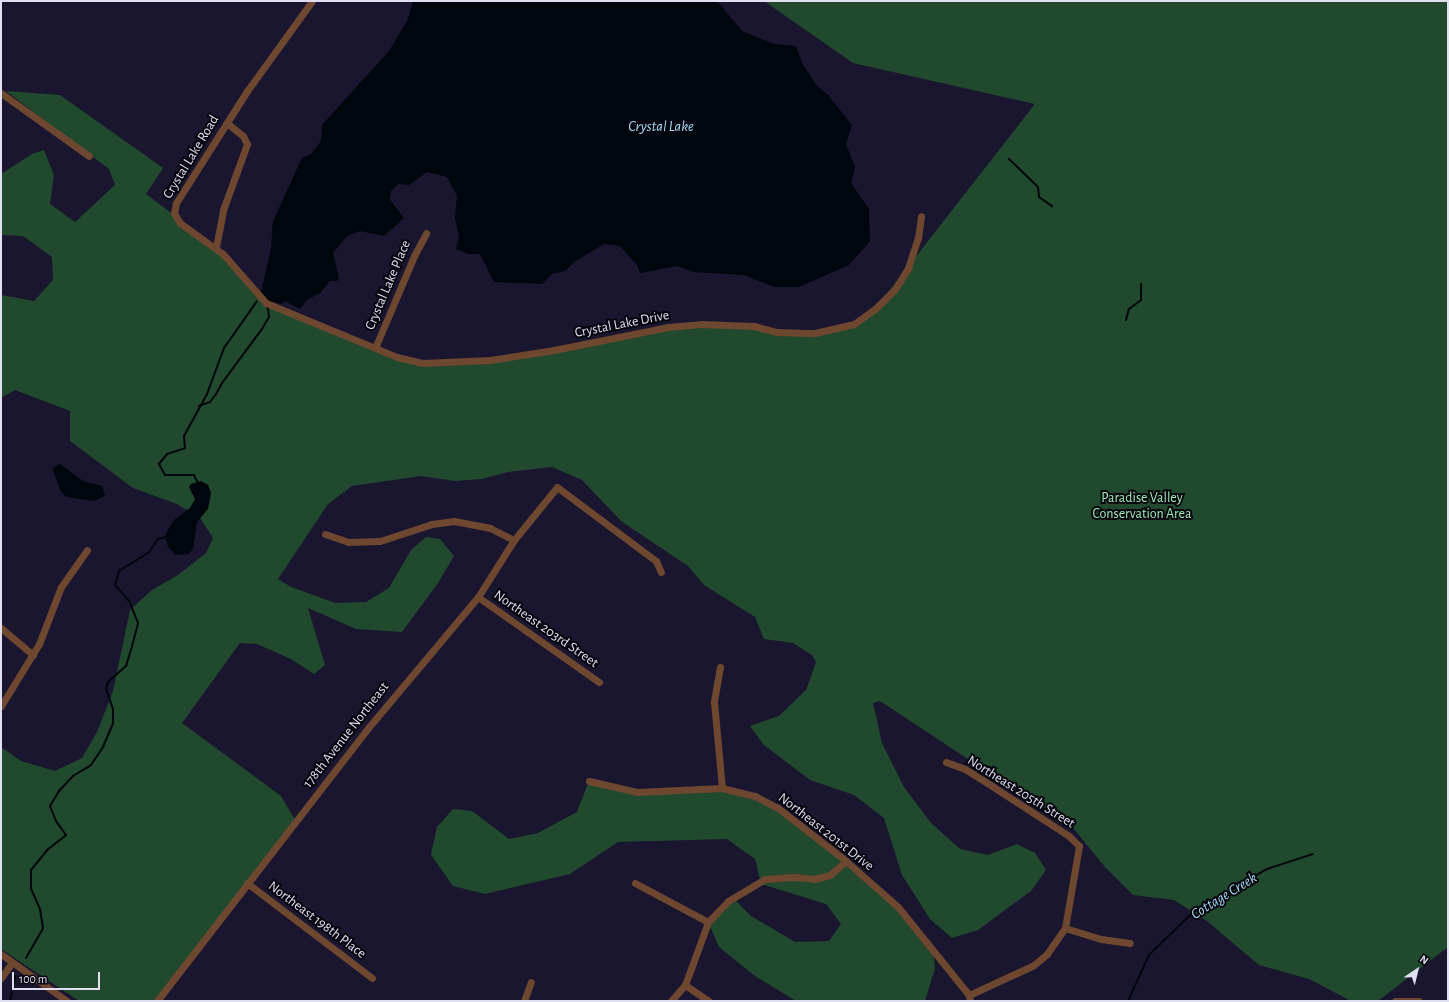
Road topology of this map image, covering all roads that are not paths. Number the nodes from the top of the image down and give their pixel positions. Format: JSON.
{"nodes":[{"id":1,"x":312,"y":1,"type":"edge"},
{"id":2,"x":1,"y":93,"type":"edge"},
{"id":3,"x":227,"y":123,"type":"junction"},
{"id":4,"x":89,"y":156,"type":"dead end"},
{"id":5,"x":921,"y":216,"type":"dead end"},
{"id":6,"x":426,"y":233,"type":"dead end"},
{"id":7,"x":216,"y":247,"type":"junction"},
{"id":8,"x":362,"y":343,"type":"joint"},
{"id":9,"x":375,"y":348,"type":"junction"},
{"id":10,"x":325,"y":534,"type":"dead end"},
{"id":11,"x":514,"y":540,"type":"junction"},
{"id":12,"x":87,"y":550,"type":"dead end"},
{"id":13,"x":661,"y":572,"type":"dead end"},
{"id":14,"x":478,"y":596,"type":"junction"},
{"id":15,"x":1,"y":628,"type":"edge"},
{"id":16,"x":33,"y":655,"type":"junction"},
{"id":17,"x":720,"y":667,"type":"dead end"},
{"id":18,"x":599,"y":682,"type":"dead end"},
{"id":19,"x":1,"y":706,"type":"edge"},
{"id":20,"x":946,"y":762,"type":"dead end"},
{"id":21,"x":589,"y":781,"type":"dead end"},
{"id":22,"x":722,"y":788,"type":"junction"},
{"id":23,"x":846,"y":862,"type":"junction"},
{"id":24,"x":247,"y":883,"type":"junction"},
{"id":25,"x":635,"y":883,"type":"dead end"},
{"id":26,"x":708,"y":922,"type":"junction"},
{"id":27,"x":1065,"y":928,"type":"junction"},
{"id":28,"x":1130,"y":943,"type":"dead end"},
{"id":29,"x":1,"y":954,"type":"edge"},
{"id":30,"x":12,"y":962,"type":"junction"},
{"id":31,"x":1,"y":978,"type":"edge"},
{"id":32,"x":372,"y":978,"type":"dead end"},
{"id":33,"x":531,"y":982,"type":"dead end"},
{"id":34,"x":685,"y":985,"type":"junction"},
{"id":35,"x":970,"y":998,"type":"edge"},
{"id":36,"x":67,"y":1001,"type":"edge"},
{"id":37,"x":157,"y":1001,"type":"edge"},
{"id":38,"x":524,"y":1001,"type":"edge"},
{"id":39,"x":671,"y":1001,"type":"edge"},
{"id":40,"x":709,"y":1001,"type":"edge"},
{"id":41,"x":1395,"y":1001,"type":"edge"},
{"id":42,"x":1419,"y":1001,"type":"edge"}],
"edges":[{"from":1,"to":3,"type":"street","name":"Crystal Lake Road"},
{"from":2,"to":4,"type":"street"},
{"from":3,"to":7,"type":"street"},
{"from":3,"to":7,"type":"street","name":"Crystal Lake Road"},
{"from":5,"to":9,"type":"street","name":"Crystal Lake Drive"},
{"from":6,"to":9,"type":"street","name":"Crystal Lake Place"},
{"from":7,"to":8,"type":"street","name":"Crystal Lake Road"},
{"from":8,"to":9,"type":"street","name":"Crystal Lake Drive"},
{"from":10,"to":11,"type":"street"},
{"from":11,"to":13,"type":"street","name":"178th Avenue Northeast"},
{"from":11,"to":14,"type":"street","name":"178th Avenue Northeast"},
{"from":12,"to":16,"type":"street"},
{"from":14,"to":18,"type":"street","name":"Northeast 203rd Street"},
{"from":14,"to":24,"type":"street","name":"178th Avenue Northeast"},
{"from":15,"to":16,"type":"street"},
{"from":16,"to":19,"type":"street"},
{"from":17,"to":22,"type":"street"},
{"from":20,"to":27,"type":"street","name":"Northeast 205th Street"},
{"from":21,"to":22,"type":"street","name":"Northeast 201st Drive"},
{"from":22,"to":23,"type":"street","name":"Northeast 201st Drive"},
{"from":23,"to":26,"type":"street"},
{"from":23,"to":35,"type":"street","name":"Northeast 201st Drive"},
{"from":24,"to":32,"type":"street","name":"Northeast 198th Place"},
{"from":24,"to":37,"type":"street","name":"178th Avenue Northeast"},
{"from":25,"to":26,"type":"street"},
{"from":26,"to":34,"type":"street"},
{"from":27,"to":28,"type":"street"},
{"from":27,"to":35,"type":"street"},
{"from":29,"to":30,"type":"street"},
{"from":30,"to":31,"type":"street"},
{"from":30,"to":36,"type":"street"},
{"from":33,"to":38,"type":"street"},
{"from":34,"to":39,"type":"street"},
{"from":34,"to":40,"type":"street"},
{"from":41,"to":42,"type":"street"}]}
